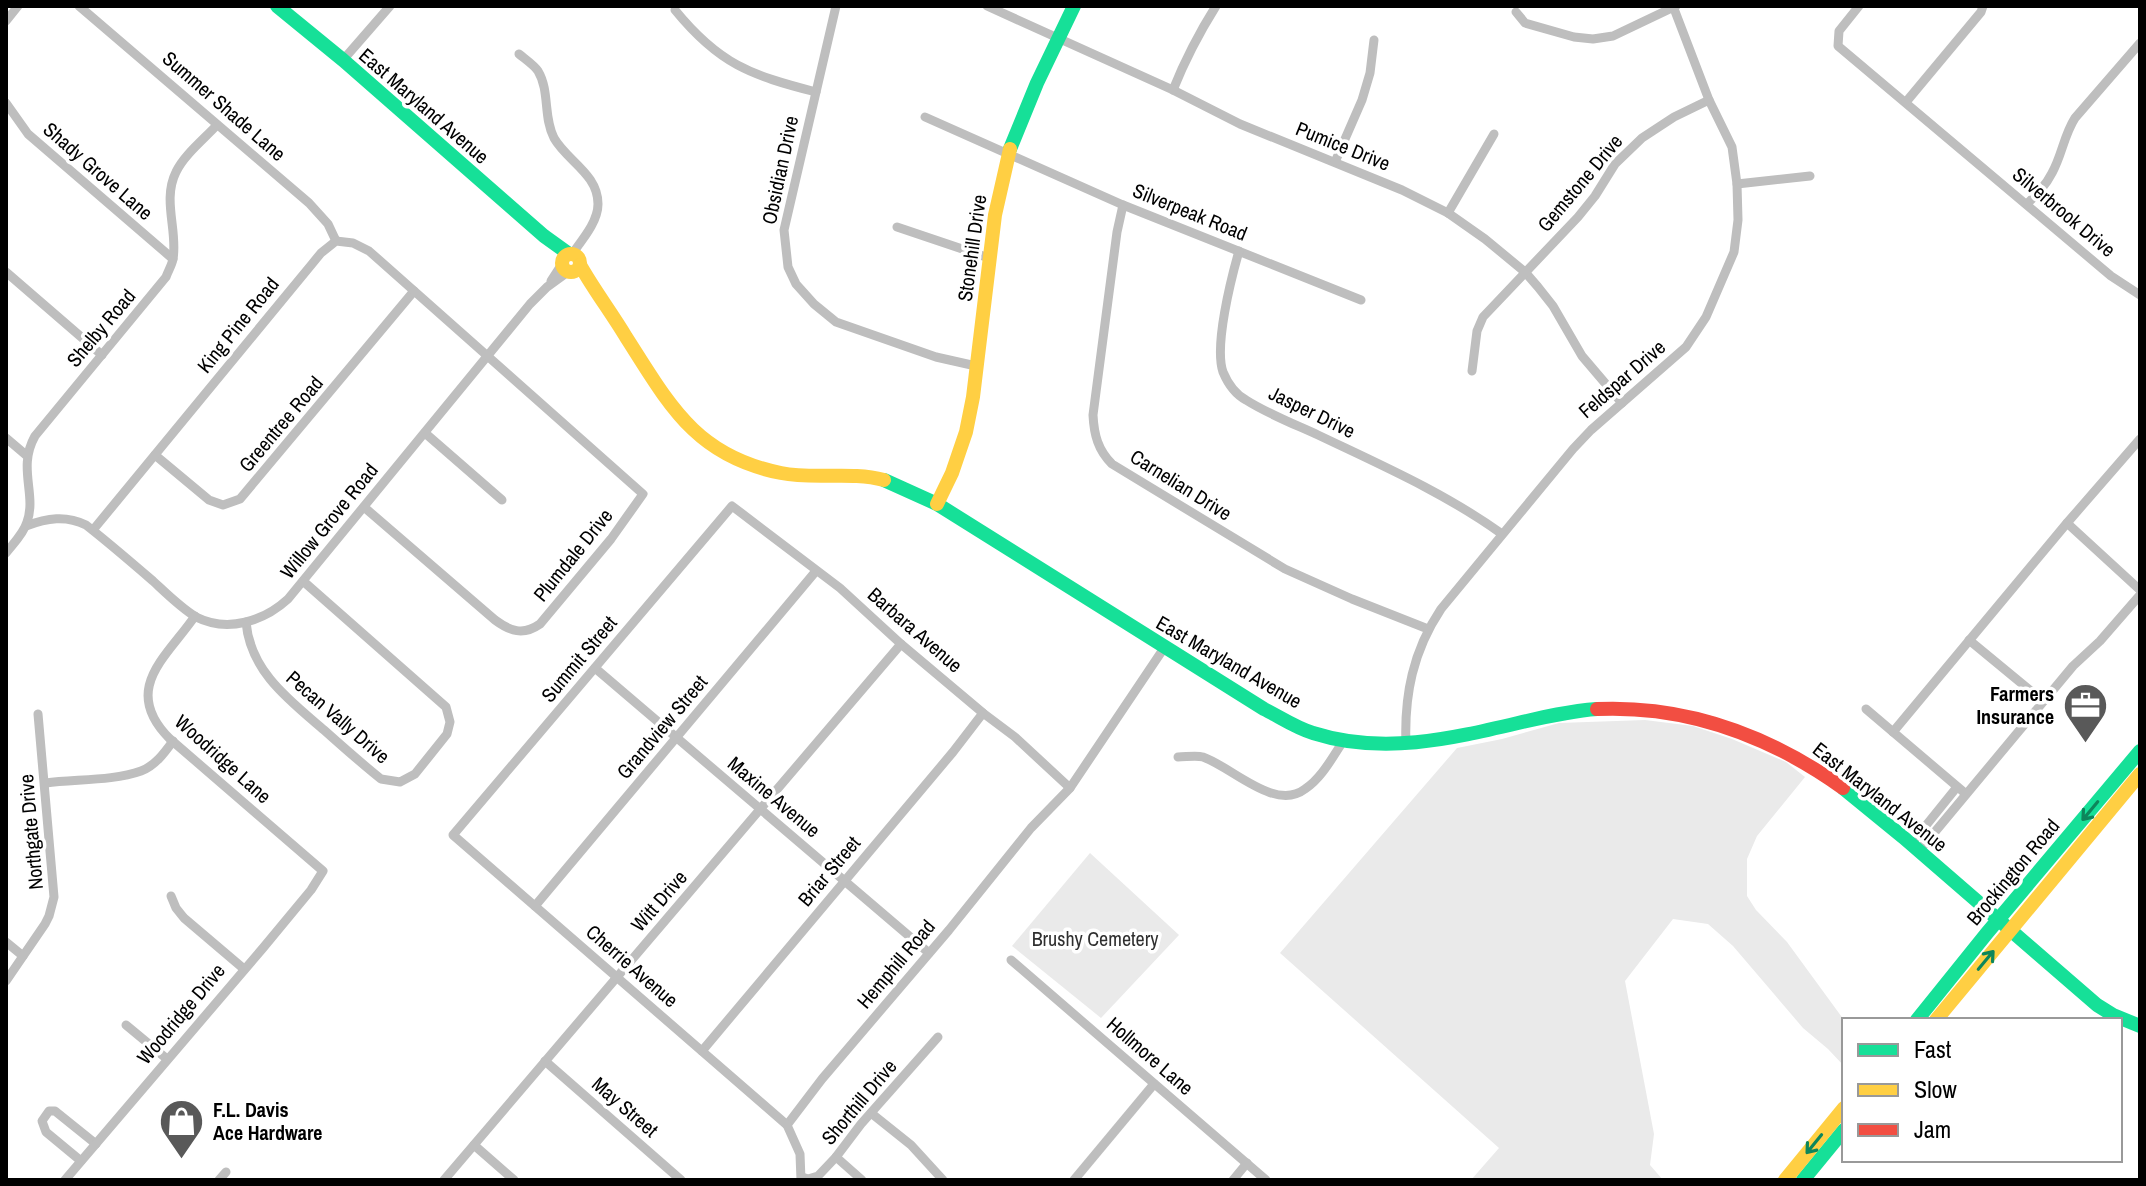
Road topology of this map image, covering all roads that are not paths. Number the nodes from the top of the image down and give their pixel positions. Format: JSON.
{"nodes":[{"id":1,"x":18,"y":6,"type":"edge"},
{"id":2,"x":79,"y":6,"type":"edge"},
{"id":3,"x":277,"y":6,"type":"edge"},
{"id":4,"x":390,"y":6,"type":"edge"},
{"id":5,"x":836,"y":6,"type":"edge"},
{"id":6,"x":987,"y":6,"type":"edge"},
{"id":7,"x":1074,"y":6,"type":"edge"},
{"id":8,"x":1216,"y":6,"type":"edge"},
{"id":9,"x":1675,"y":6,"type":"edge"},
{"id":10,"x":1859,"y":6,"type":"edge"},
{"id":11,"x":1983,"y":6,"type":"edge"},
{"id":12,"x":675,"y":10,"type":"dead end"},
{"id":13,"x":1516,"y":12,"type":"dead end"},
{"id":14,"x":6,"y":21,"type":"edge"},
{"id":15,"x":1058,"y":39,"type":"junction"},
{"id":16,"x":1374,"y":40,"type":"dead end"},
{"id":17,"x":2138,"y":49,"type":"edge"},
{"id":18,"x":519,"y":54,"type":"dead end"},
{"id":19,"x":343,"y":60,"type":"junction"},
{"id":20,"x":1173,"y":90,"type":"junction"},
{"id":21,"x":816,"y":92,"type":"junction"},
{"id":22,"x":1709,"y":100,"type":"junction"},
{"id":23,"x":1906,"y":102,"type":"junction"},
{"id":24,"x":6,"y":103,"type":"edge"},
{"id":25,"x":925,"y":117,"type":"dead end"},
{"id":26,"x":217,"y":125,"type":"junction"},
{"id":27,"x":1494,"y":134,"type":"dead end"},
{"id":28,"x":1008,"y":155,"type":"junction"},
{"id":29,"x":1335,"y":162,"type":"junction"},
{"id":30,"x":1810,"y":176,"type":"dead end"},
{"id":31,"x":1737,"y":184,"type":"junction"},
{"id":32,"x":2027,"y":204,"type":"junction"},
{"id":33,"x":1123,"y":205,"type":"junction"},
{"id":34,"x":1448,"y":213,"type":"junction"},
{"id":35,"x":897,"y":227,"type":"dead end"},
{"id":36,"x":336,"y":241,"type":"junction"},
{"id":37,"x":1239,"y":251,"type":"junction"},
{"id":38,"x":989,"y":258,"type":"junction"},
{"id":39,"x":173,"y":259,"type":"junction"},
{"id":40,"x":571,"y":262,"type":"junction"},
{"id":41,"x":6,"y":272,"type":"edge"},
{"id":42,"x":1525,"y":272,"type":"junction"},
{"id":43,"x":414,"y":291,"type":"junction"},
{"id":44,"x":2140,"y":295,"type":"edge"},
{"id":45,"x":1361,"y":300,"type":"dead end"},
{"id":46,"x":102,"y":355,"type":"junction"},
{"id":47,"x":488,"y":358,"type":"junction"},
{"id":48,"x":976,"y":366,"type":"junction"},
{"id":49,"x":1472,"y":371,"type":"dead end"},
{"id":50,"x":1622,"y":403,"type":"junction"},
{"id":51,"x":425,"y":433,"type":"junction"},
{"id":52,"x":6,"y":438,"type":"edge"},
{"id":53,"x":2140,"y":439,"type":"edge"},
{"id":54,"x":26,"y":455,"type":"junction"},
{"id":55,"x":155,"y":455,"type":"junction"},
{"id":56,"x":502,"y":500,"type":"dead end"},
{"id":57,"x":937,"y":504,"type":"junction"},
{"id":58,"x":732,"y":506,"type":"joint"},
{"id":59,"x":364,"y":507,"type":"junction"},
{"id":60,"x":2067,"y":523,"type":"junction"},
{"id":61,"x":26,"y":526,"type":"junction"},
{"id":62,"x":93,"y":530,"type":"junction"},
{"id":63,"x":1502,"y":534,"type":"junction"},
{"id":64,"x":6,"y":553,"type":"edge"},
{"id":65,"x":816,"y":571,"type":"junction"},
{"id":66,"x":303,"y":581,"type":"junction"},
{"id":67,"x":2140,"y":592,"type":"edge"},
{"id":68,"x":195,"y":616,"type":"junction"},
{"id":69,"x":246,"y":622,"type":"junction"},
{"id":70,"x":1428,"y":629,"type":"junction"},
{"id":71,"x":1969,"y":640,"type":"junction"},
{"id":72,"x":901,"y":644,"type":"junction"},
{"id":73,"x":1164,"y":648,"type":"junction"},
{"id":74,"x":595,"y":668,"type":"junction"},
{"id":75,"x":2043,"y":701,"type":"junction"},
{"id":76,"x":1866,"y":709,"type":"dead end"},
{"id":77,"x":983,"y":713,"type":"junction"},
{"id":78,"x":38,"y":714,"type":"dead end"},
{"id":79,"x":1893,"y":732,"type":"junction"},
{"id":80,"x":677,"y":738,"type":"junction"},
{"id":81,"x":1344,"y":740,"type":"junction"},
{"id":82,"x":173,"y":741,"type":"junction"},
{"id":83,"x":1406,"y":745,"type":"junction"},
{"id":84,"x":2140,"y":751,"type":"edge"},
{"id":85,"x":1178,"y":757,"type":"dead end"},
{"id":86,"x":2140,"y":774,"type":"edge"},
{"id":87,"x":46,"y":783,"type":"junction"},
{"id":88,"x":1957,"y":787,"type":"junction"},
{"id":89,"x":1070,"y":788,"type":"junction"},
{"id":90,"x":1966,"y":794,"type":"junction"},
{"id":91,"x":761,"y":810,"type":"junction"},
{"id":92,"x":453,"y":835,"type":"joint"},
{"id":93,"x":1915,"y":847,"type":"junction"},
{"id":94,"x":323,"y":871,"type":"joint"},
{"id":95,"x":844,"y":881,"type":"junction"},
{"id":96,"x":171,"y":896,"type":"dead end"},
{"id":97,"x":535,"y":906,"type":"junction"},
{"id":98,"x":2005,"y":925,"type":"junction"},
{"id":99,"x":6,"y":942,"type":"edge"},
{"id":100,"x":929,"y":953,"type":"junction"},
{"id":101,"x":23,"y":956,"type":"junction"},
{"id":102,"x":1011,"y":960,"type":"dead end"},
{"id":103,"x":244,"y":969,"type":"junction"},
{"id":104,"x":617,"y":977,"type":"junction"},
{"id":105,"x":6,"y":981,"type":"edge"},
{"id":106,"x":1919,"y":1018,"type":"edge"},
{"id":107,"x":1937,"y":1018,"type":"edge"},
{"id":108,"x":2120,"y":1018,"type":"edge"},
{"id":109,"x":126,"y":1025,"type":"dead end"},
{"id":110,"x":938,"y":1037,"type":"dead end"},
{"id":111,"x":702,"y":1051,"type":"junction"},
{"id":112,"x":167,"y":1059,"type":"junction"},
{"id":113,"x":545,"y":1061,"type":"junction"},
{"id":114,"x":1154,"y":1084,"type":"junction"},
{"id":115,"x":1842,"y":1110,"type":"edge"},
{"id":116,"x":871,"y":1113,"type":"junction"},
{"id":117,"x":787,"y":1125,"type":"junction"},
{"id":118,"x":1842,"y":1132,"type":"edge"},
{"id":119,"x":96,"y":1144,"type":"junction"},
{"id":120,"x":474,"y":1145,"type":"junction"},
{"id":121,"x":836,"y":1157,"type":"junction"},
{"id":122,"x":81,"y":1161,"type":"junction"},
{"id":123,"x":1247,"y":1163,"type":"junction"},
{"id":124,"x":802,"y":1178,"type":"edge"},
{"id":125,"x":65,"y":1180,"type":"edge"},
{"id":126,"x":444,"y":1180,"type":"edge"},
{"id":127,"x":514,"y":1180,"type":"edge"},
{"id":128,"x":681,"y":1180,"type":"edge"},
{"id":129,"x":862,"y":1180,"type":"edge"},
{"id":130,"x":943,"y":1180,"type":"edge"},
{"id":131,"x":1074,"y":1180,"type":"edge"},
{"id":132,"x":1233,"y":1180,"type":"edge"},
{"id":133,"x":1266,"y":1180,"type":"edge"},
{"id":134,"x":1785,"y":1180,"type":"edge"},
{"id":135,"x":1803,"y":1180,"type":"edge"}],
"edges":[{"from":1,"to":14,"type":"street"},
{"from":2,"to":26,"type":"street","name":"Summer Shade Lane"},
{"from":3,"to":19,"type":"street","name":"East Maryland Avenue"},
{"from":4,"to":19,"type":"street"},
{"from":5,"to":21,"type":"street","name":"Obsidian Drive"},
{"from":6,"to":15,"type":"street","name":"Pumice Drive"},
{"from":7,"to":15,"type":"street","name":"Stonehill Drive"},
{"from":8,"to":20,"type":"street"},
{"from":9,"to":13,"type":"street"},
{"from":9,"to":22,"type":"street","name":"Feldspar Drive"},
{"from":10,"to":23,"type":"street","name":"Silverbrook Drive"},
{"from":11,"to":23,"type":"street"},
{"from":12,"to":21,"type":"street"},
{"from":15,"to":20,"type":"street","name":"Pumice Drive"},
{"from":15,"to":28,"type":"street","name":"Stonehill Drive"},
{"from":16,"to":29,"type":"street"},
{"from":17,"to":32,"type":"street"},
{"from":18,"to":40,"type":"street"},
{"from":19,"to":40,"type":"street","name":"East Maryland Avenue"},
{"from":20,"to":29,"type":"street","name":"Pumice Drive"},
{"from":21,"to":48,"type":"street","name":"Obsidian Drive"},
{"from":22,"to":31,"type":"street","name":"Feldspar Drive"},
{"from":22,"to":42,"type":"street","name":"Gemstone Drive"},
{"from":23,"to":32,"type":"street","name":"Silverbrook Drive"},
{"from":24,"to":39,"type":"street","name":"Shady Grove Lane"},
{"from":25,"to":28,"type":"street","name":"Silverpeak Road"},
{"from":26,"to":36,"type":"street","name":"Summer Shade Lane"},
{"from":26,"to":39,"type":"street"},
{"from":27,"to":34,"type":"street"},
{"from":28,"to":33,"type":"street","name":"Silverpeak Road"},
{"from":28,"to":38,"type":"street","name":"Stonehill Drive"},
{"from":29,"to":34,"type":"street","name":"Pumice Drive"},
{"from":30,"to":31,"type":"street"},
{"from":31,"to":50,"type":"street","name":"Feldspar Drive"},
{"from":32,"to":44,"type":"street","name":"Silverbrook Drive"},
{"from":33,"to":37,"type":"street","name":"Silverpeak Road"},
{"from":33,"to":70,"type":"street","name":"Carnelian Drive"},
{"from":34,"to":42,"type":"street","name":"Pumice Drive"},
{"from":35,"to":38,"type":"street"},
{"from":36,"to":43,"type":"street"},
{"from":36,"to":55,"type":"street","name":"King Pine Road"},
{"from":37,"to":45,"type":"street","name":"Silverpeak Road"},
{"from":37,"to":63,"type":"street","name":"Jasper Drive"},
{"from":38,"to":48,"type":"street","name":"Stonehill Drive"},
{"from":39,"to":46,"type":"street","name":"Shelby Road"},
{"from":40,"to":47,"type":"street","name":"Willow Grove Road"},
{"from":40,"to":57,"type":"street","name":"East Maryland Avenue"},
{"from":41,"to":46,"type":"street"},
{"from":42,"to":49,"type":"street","name":"Gemstone Drive"},
{"from":42,"to":50,"type":"street","name":"Pumice Drive"},
{"from":43,"to":47,"type":"street"},
{"from":43,"to":55,"type":"street","name":"Greentree Road"},
{"from":46,"to":54,"type":"street","name":"Shelby Road"},
{"from":47,"to":51,"type":"street","name":"Willow Grove Road"},
{"from":47,"to":59,"type":"street","name":"Plumdale Drive"},
{"from":48,"to":57,"type":"street","name":"Stonehill Drive"},
{"from":50,"to":63,"type":"street","name":"Feldspar Drive"},
{"from":51,"to":56,"type":"street"},
{"from":51,"to":59,"type":"street","name":"Willow Grove Road"},
{"from":52,"to":54,"type":"street"},
{"from":53,"to":60,"type":"street"},
{"from":54,"to":61,"type":"street"},
{"from":55,"to":62,"type":"street","name":"King Pine Road"},
{"from":57,"to":73,"type":"street","name":"East Maryland Avenue"},
{"from":58,"to":65,"type":"street","name":"Barbara Avenue"},
{"from":58,"to":74,"type":"street","name":"Summit Street"},
{"from":59,"to":66,"type":"street","name":"Willow Grove Road"},
{"from":60,"to":67,"type":"street"},
{"from":60,"to":71,"type":"street"},
{"from":61,"to":62,"type":"street"},
{"from":61,"to":64,"type":"street"},
{"from":62,"to":68,"type":"street"},
{"from":63,"to":70,"type":"street","name":"Feldspar Drive"},
{"from":65,"to":72,"type":"street","name":"Barbara Avenue"},
{"from":65,"to":80,"type":"street","name":"Grandview Street"},
{"from":66,"to":69,"type":"street","name":"Willow Grove Road"},
{"from":66,"to":69,"type":"street","name":"Pecan Vally Drive"},
{"from":67,"to":75,"type":"street"},
{"from":68,"to":69,"type":"street"},
{"from":68,"to":82,"type":"street","name":"Woodridge Lane"},
{"from":70,"to":83,"type":"street","name":"Feldspar Drive"},
{"from":71,"to":75,"type":"street"},
{"from":71,"to":79,"type":"street"},
{"from":72,"to":77,"type":"street","name":"Barbara Avenue"},
{"from":72,"to":91,"type":"street","name":"Witt Drive"},
{"from":73,"to":81,"type":"street","name":"East Maryland Avenue"},
{"from":73,"to":89,"type":"street","name":"Hemphill Road"},
{"from":74,"to":80,"type":"street","name":"Maxine Avenue"},
{"from":74,"to":92,"type":"street","name":"Summit Street"},
{"from":75,"to":90,"type":"street"},
{"from":76,"to":79,"type":"street"},
{"from":77,"to":89,"type":"street","name":"Barbara Avenue"},
{"from":77,"to":95,"type":"street","name":"Briar Street"},
{"from":78,"to":87,"type":"street","name":"Northgate Drive"},
{"from":79,"to":88,"type":"street"},
{"from":80,"to":91,"type":"street","name":"Maxine Avenue"},
{"from":80,"to":97,"type":"street","name":"Grandview Street"},
{"from":81,"to":83,"type":"street","name":"East Maryland Avenue"},
{"from":81,"to":85,"type":"street"},
{"from":82,"to":87,"type":"street"},
{"from":82,"to":94,"type":"street","name":"Woodridge Lane"},
{"from":83,"to":93,"type":"street","name":"East Maryland Avenue"},
{"from":84,"to":98,"type":"street","name":"Brockington Road","one_way":true},
{"from":86,"to":98,"type":"street","name":"Brockington Road"},
{"from":87,"to":101,"type":"street","name":"Northgate Drive"},
{"from":88,"to":90,"type":"street"},
{"from":88,"to":93,"type":"street"},
{"from":89,"to":100,"type":"street","name":"Hemphill Road"},
{"from":90,"to":93,"type":"street"},
{"from":91,"to":95,"type":"street","name":"Maxine Avenue"},
{"from":91,"to":104,"type":"street","name":"Witt Drive"},
{"from":92,"to":97,"type":"street","name":"Cherrie Avenue"},
{"from":93,"to":98,"type":"street","name":"East Maryland Avenue"},
{"from":94,"to":103,"type":"street","name":"Woodridge Drive"},
{"from":95,"to":100,"type":"street","name":"Maxine Avenue"},
{"from":95,"to":111,"type":"street","name":"Briar Street"},
{"from":96,"to":103,"type":"street"},
{"from":97,"to":104,"type":"street","name":"Cherrie Avenue"},
{"from":98,"to":106,"type":"street","name":"Brockington Road"},
{"from":107,"to":98,"type":"street","name":"Brockington Road","one_way":true},
{"from":98,"to":108,"type":"street","name":"East Maryland Avenue"},
{"from":99,"to":101,"type":"street"},
{"from":100,"to":117,"type":"street","name":"Hemphill Road"},
{"from":101,"to":105,"type":"street","name":"Northgate Drive"},
{"from":102,"to":114,"type":"street","name":"Hollmore Lane"},
{"from":103,"to":112,"type":"street","name":"Woodridge Drive"},
{"from":104,"to":111,"type":"street","name":"Cherrie Avenue"},
{"from":104,"to":113,"type":"street","name":"Witt Drive"},
{"from":109,"to":112,"type":"street"},
{"from":110,"to":116,"type":"street","name":"Shorthill Drive"},
{"from":111,"to":117,"type":"street","name":"Cherrie Avenue"},
{"from":112,"to":119,"type":"street","name":"Woodridge Drive"},
{"from":113,"to":120,"type":"street","name":"Witt Drive"},
{"from":113,"to":128,"type":"street","name":"May Street"},
{"from":114,"to":123,"type":"street","name":"Hollmore Lane"},
{"from":114,"to":131,"type":"street"},
{"from":115,"to":134,"type":"street","one_way":true},
{"from":116,"to":121,"type":"street","name":"Shorthill Drive"},
{"from":116,"to":130,"type":"street"},
{"from":117,"to":124,"type":"street"},
{"from":118,"to":135,"type":"street"},
{"from":119,"to":122,"type":"street","name":"Woodridge Drive"},
{"from":119,"to":122,"type":"street"},
{"from":120,"to":126,"type":"street","name":"Witt Drive"},
{"from":120,"to":127,"type":"street"},
{"from":121,"to":124,"type":"street","name":"Shorthill Drive"},
{"from":121,"to":129,"type":"street"},
{"from":122,"to":125,"type":"street","name":"Woodridge Drive"},
{"from":123,"to":132,"type":"street"},
{"from":123,"to":133,"type":"street","name":"Hollmore Lane"}]}
